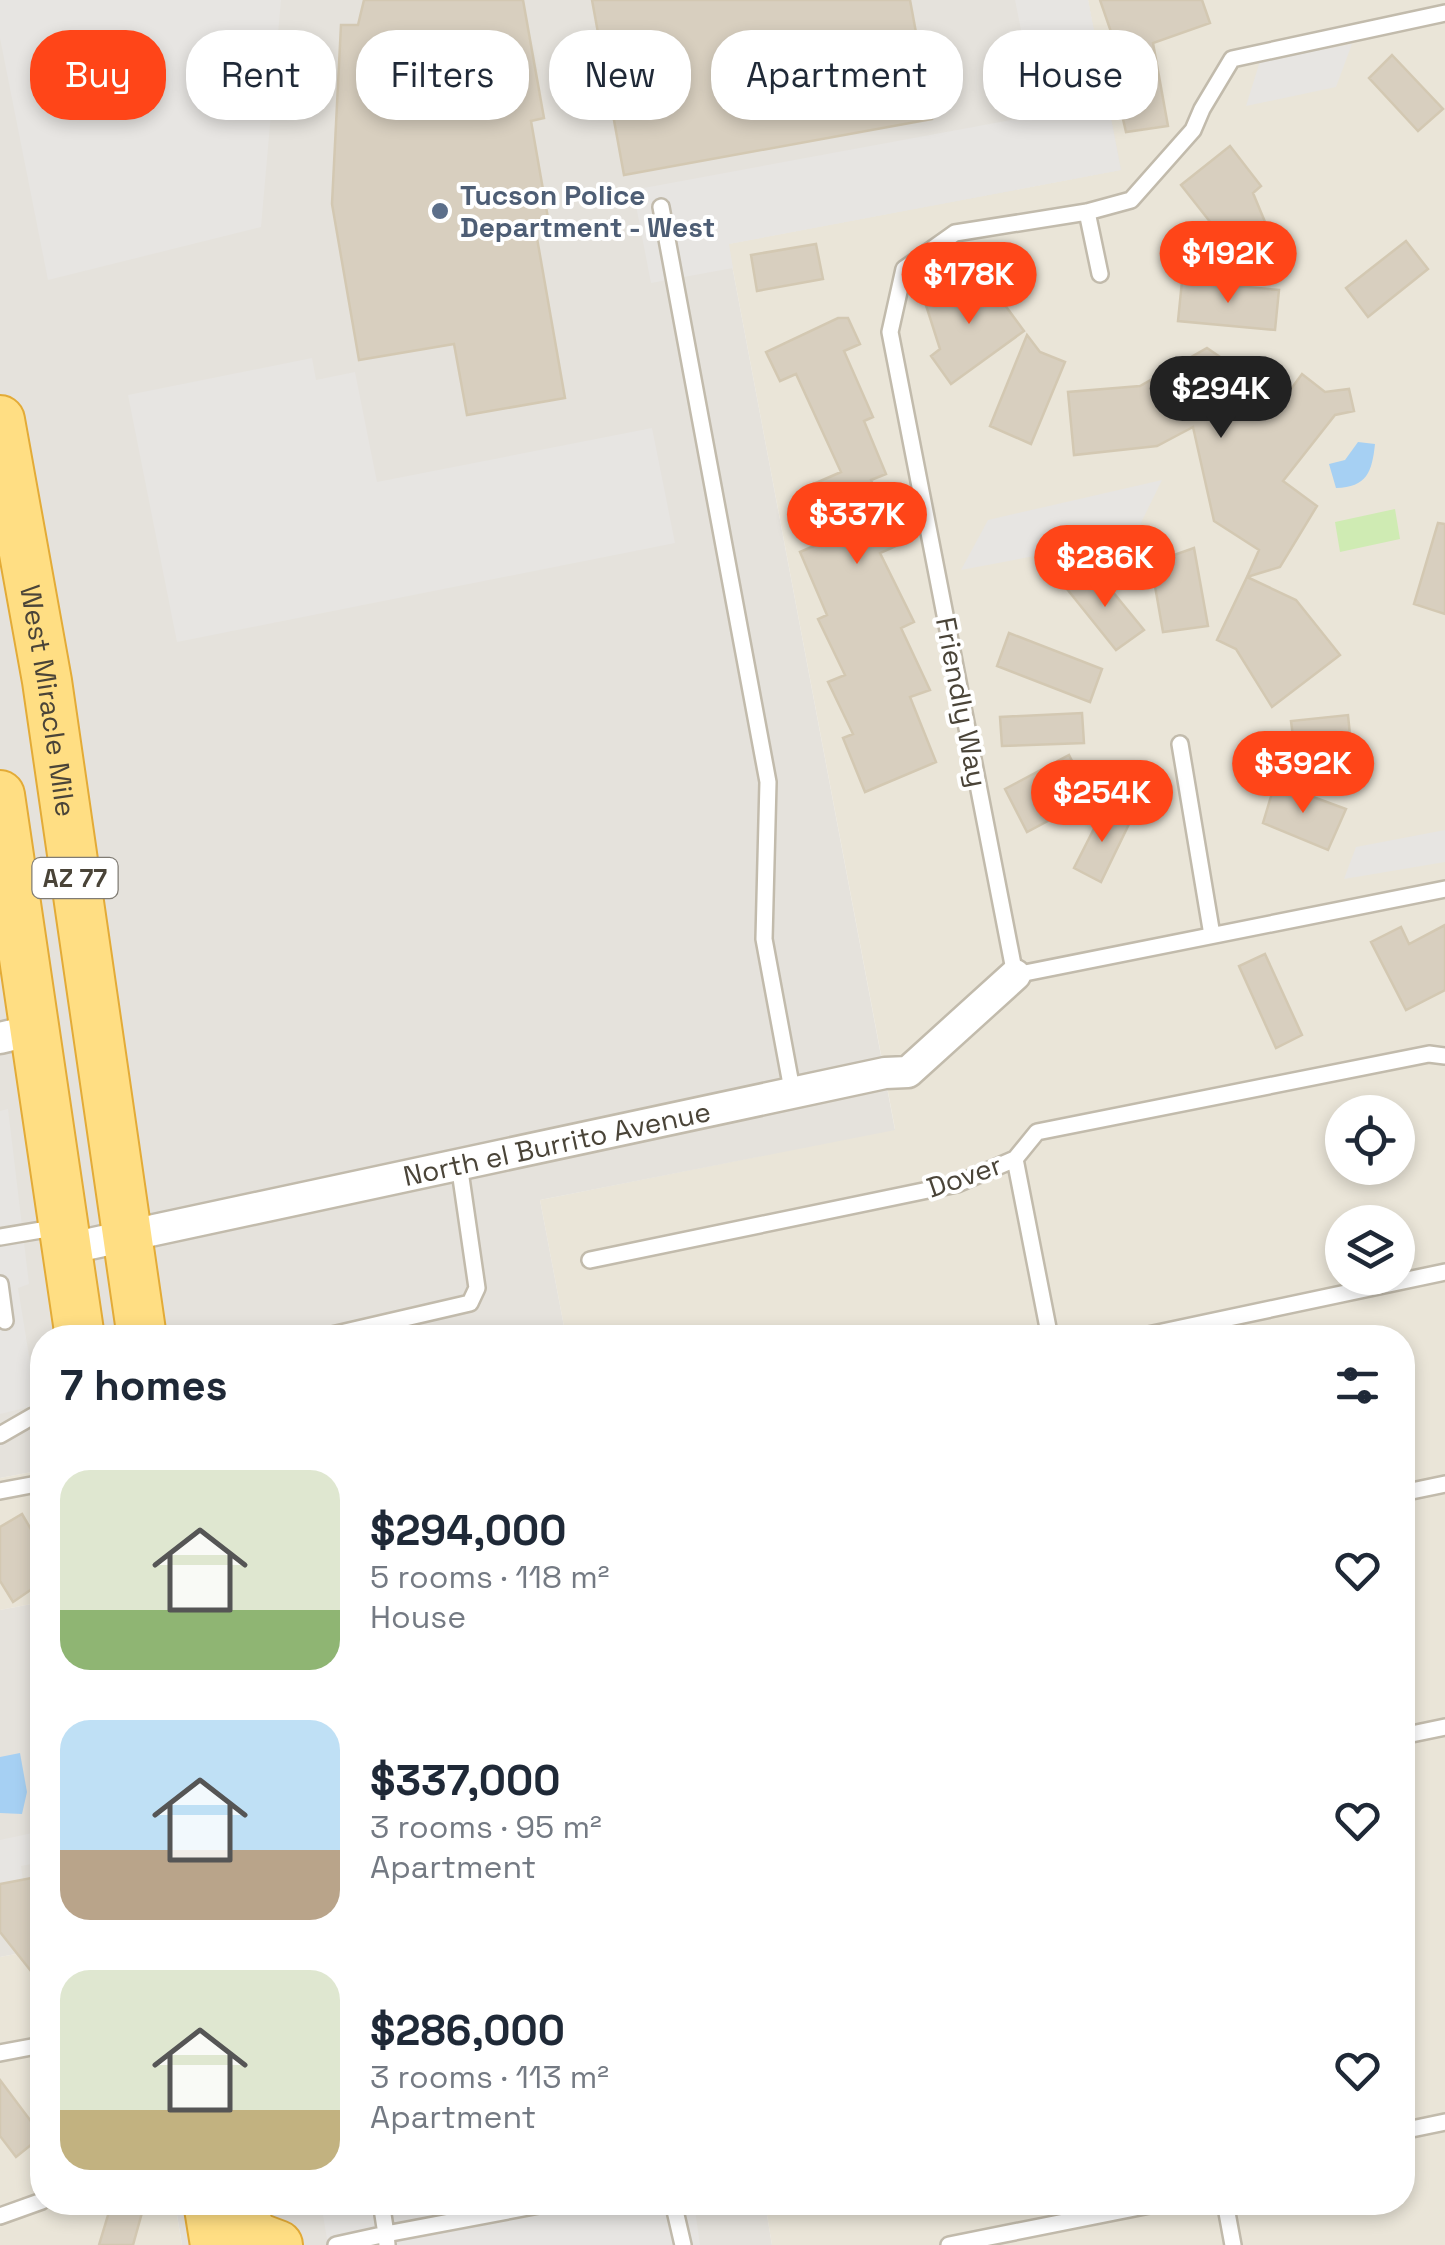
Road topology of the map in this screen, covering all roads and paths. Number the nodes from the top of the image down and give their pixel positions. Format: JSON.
{"nodes":[{"id":1,"x":1445,"y":12,"type":"edge"},
{"id":2,"x":661,"y":207,"type":"dead end"},
{"id":3,"x":1087,"y":212,"type":"junction"},
{"id":4,"x":1100,"y":274,"type":"dead end"},
{"id":5,"x":0,"y":420,"type":"edge"},
{"id":6,"x":1180,"y":744,"type":"dead end"},
{"id":7,"x":0,"y":795,"type":"edge"},
{"id":8,"x":1445,"y":889,"type":"edge"},
{"id":9,"x":1212,"y":935,"type":"junction"},
{"id":10,"x":1015,"y":974,"type":"junction"},
{"id":11,"x":17,"y":1034,"type":"edge"},
{"id":12,"x":1445,"y":1056,"type":"edge"},
{"id":13,"x":792,"y":1095,"type":"junction"},
{"id":14,"x":1014,"y":1159,"type":"junction"},
{"id":15,"x":459,"y":1164,"type":"junction"},
{"id":16,"x":0,"y":1237,"type":"edge"},
{"id":17,"x":127,"y":1237,"type":"junction"},
{"id":18,"x":65,"y":1238,"type":"junction"},
{"id":19,"x":590,"y":1260,"type":"dead end"},
{"id":20,"x":1445,"y":1272,"type":"edge"},
{"id":21,"x":0,"y":1284,"type":"edge"},
{"id":22,"x":5,"y":1322,"type":"dead end"},
{"id":23,"x":78,"y":1325,"type":"edge"},
{"id":24,"x":140,"y":1325,"type":"edge"},
{"id":25,"x":375,"y":1325,"type":"edge"},
{"id":26,"x":1047,"y":1325,"type":"edge"},
{"id":27,"x":1195,"y":1325,"type":"edge"},
{"id":28,"x":30,"y":1418,"type":"edge"},
{"id":29,"x":0,"y":1435,"type":"edge"},
{"id":30,"x":1445,"y":1484,"type":"edge"},
{"id":31,"x":30,"y":1485,"type":"edge"},
{"id":32,"x":1415,"y":1490,"type":"edge"},
{"id":33,"x":0,"y":1491,"type":"edge"},
{"id":34,"x":1445,"y":1727,"type":"edge"},
{"id":35,"x":1415,"y":1733,"type":"edge"},
{"id":36,"x":30,"y":2048,"type":"edge"},
{"id":37,"x":0,"y":2054,"type":"edge"},
{"id":38,"x":1445,"y":2122,"type":"edge"},
{"id":39,"x":1415,"y":2128,"type":"edge"},
{"id":40,"x":30,"y":2205,"type":"edge"},
{"id":41,"x":210,"y":2215,"type":"edge"},
{"id":42,"x":243,"y":2215,"type":"edge"},
{"id":43,"x":273,"y":2215,"type":"edge"},
{"id":44,"x":382,"y":2215,"type":"edge"},
{"id":45,"x":498,"y":2215,"type":"edge"},
{"id":46,"x":676,"y":2215,"type":"edge"},
{"id":47,"x":1100,"y":2215,"type":"edge"},
{"id":48,"x":1227,"y":2215,"type":"edge"},
{"id":49,"x":0,"y":2216,"type":"edge"},
{"id":50,"x":387,"y":2240,"type":"edge"},
{"id":51,"x":215,"y":2245,"type":"edge"},
{"id":52,"x":278,"y":2245,"type":"edge"},
{"id":53,"x":336,"y":2245,"type":"edge"},
{"id":54,"x":684,"y":2245,"type":"edge"},
{"id":55,"x":949,"y":2245,"type":"edge"},
{"id":56,"x":1233,"y":2245,"type":"edge"}],
"edges":[{"from":1,"to":3,"type":"lane","name":"Friendly Way"},
{"from":2,"to":13,"type":"lane"},
{"from":3,"to":4,"type":"lane"},
{"from":3,"to":10,"type":"lane","name":"Friendly Way"},
{"from":5,"to":17,"type":"highway","name":"West Miracle Mile","number":"AZ 77"},
{"from":6,"to":9,"type":"lane"},
{"from":7,"to":11,"type":"highway","number":"AZ 77"},
{"from":8,"to":9,"type":"lane"},
{"from":9,"to":10,"type":"lane"},
{"from":10,"to":13,"type":"street","name":"North el Burrito Avenue"},
{"from":11,"to":18,"type":"highway","number":"AZ 77"},
{"from":12,"to":14,"type":"lane","name":"Dover"},
{"from":13,"to":15,"type":"street","name":"North el Burrito Avenue"},
{"from":14,"to":19,"type":"lane","name":"Dover"},
{"from":14,"to":26,"type":"lane"},
{"from":15,"to":17,"type":"street","name":"North el Burrito Avenue"},
{"from":15,"to":25,"type":"lane"},
{"from":16,"to":18,"type":"lane"},
{"from":17,"to":18,"type":"street","name":"North el Burrito Avenue"},
{"from":17,"to":24,"type":"highway","name":"West Miracle Mile","number":"AZ 77"},
{"from":18,"to":23,"type":"highway","number":"AZ 77"},
{"from":20,"to":27,"type":"lane"},
{"from":21,"to":22,"type":"lane"},
{"from":28,"to":29,"type":"lane"},
{"from":30,"to":32,"type":"lane"},
{"from":31,"to":33,"type":"lane"},
{"from":34,"to":35,"type":"lane"},
{"from":36,"to":37,"type":"lane"},
{"from":38,"to":39,"type":"lane"},
{"from":40,"to":49,"type":"lane"},
{"from":41,"to":51,"type":"highway"},
{"from":42,"to":52,"type":"highway"},
{"from":43,"to":52,"type":"highway"},
{"from":44,"to":50,"type":"lane"},
{"from":45,"to":50,"type":"lane"},
{"from":46,"to":54,"type":"lane"},
{"from":47,"to":55,"type":"lane"},
{"from":48,"to":56,"type":"lane"},
{"from":50,"to":53,"type":"lane"}]}
